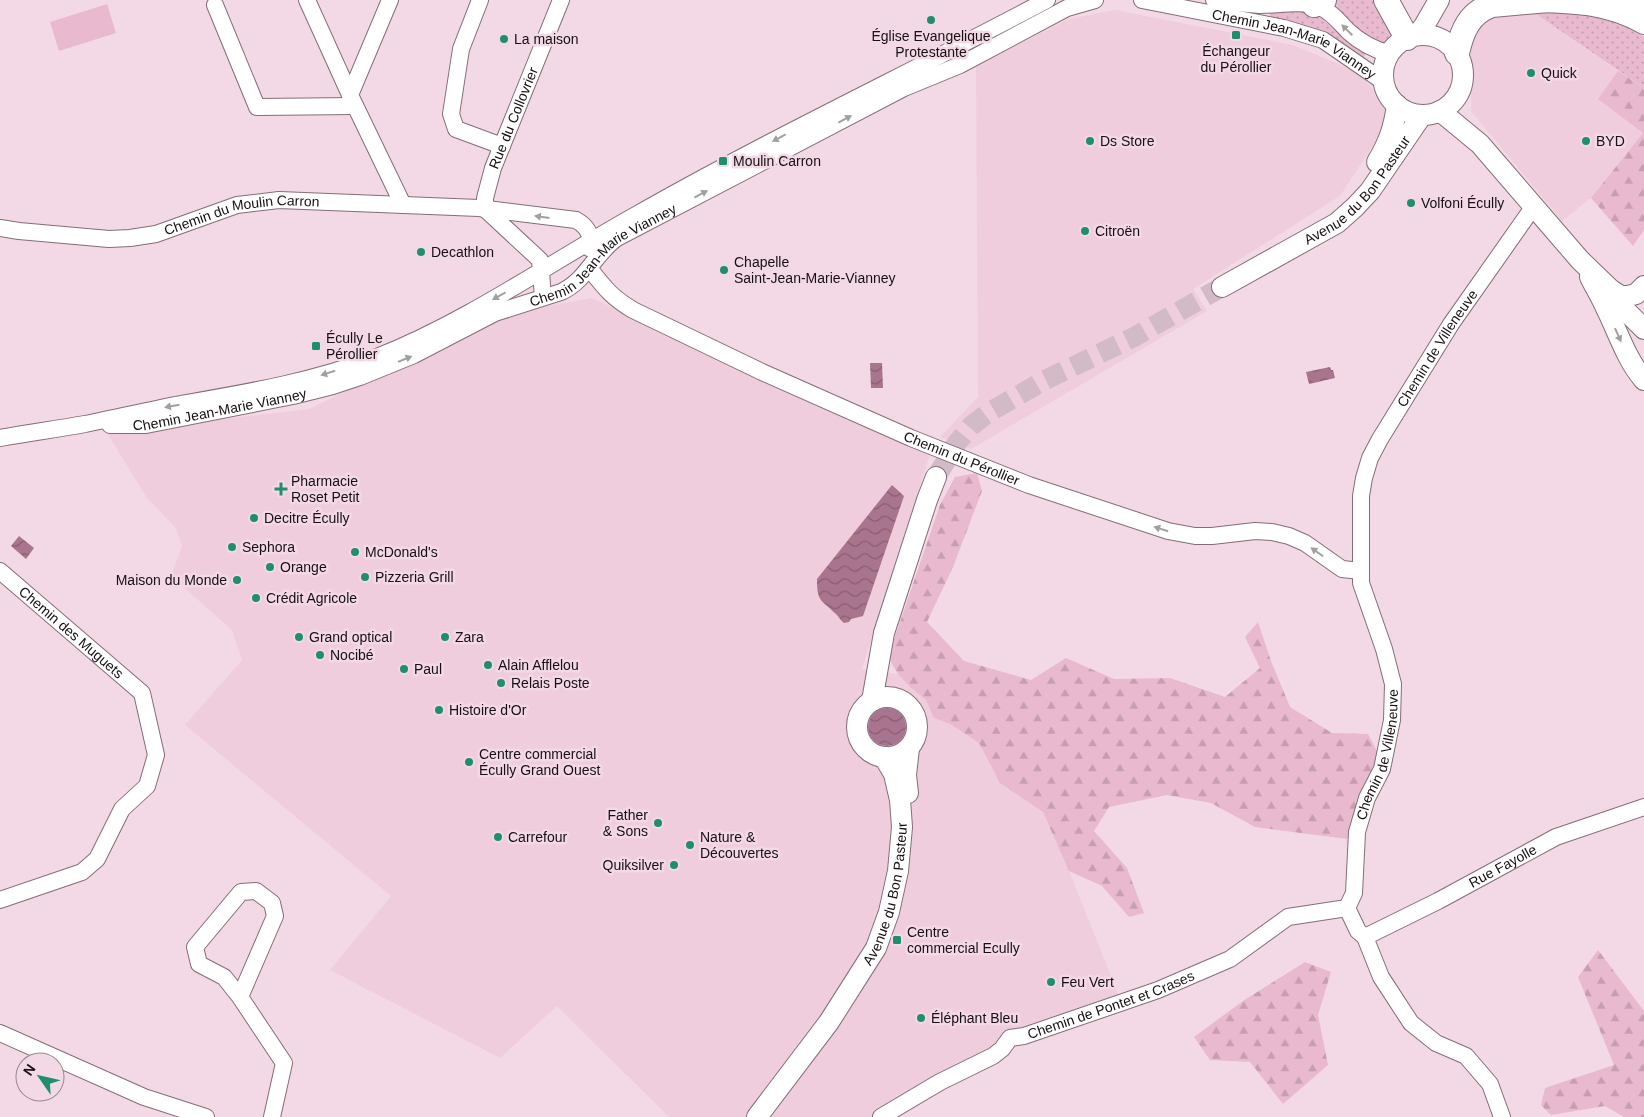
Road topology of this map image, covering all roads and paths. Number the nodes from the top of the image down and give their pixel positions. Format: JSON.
{"nodes":[{"id":1,"x":307,"y":0,"type":"edge"},
{"id":2,"x":390,"y":0,"type":"edge"},
{"id":3,"x":480,"y":0,"type":"edge"},
{"id":4,"x":561,"y":0,"type":"edge"},
{"id":5,"x":1047,"y":0,"type":"edge"},
{"id":6,"x":1095,"y":0,"type":"edge"},
{"id":7,"x":1142,"y":0,"type":"edge"},
{"id":8,"x":1214,"y":0,"type":"edge"},
{"id":9,"x":1386,"y":0,"type":"edge"},
{"id":10,"x":1439,"y":0,"type":"edge"},
{"id":11,"x":1621,"y":0,"type":"edge"},
{"id":12,"x":1543,"y":1,"type":"edge"},
{"id":13,"x":1319,"y":2,"type":"edge"},
{"id":14,"x":215,"y":5,"type":"dead end"},
{"id":15,"x":1644,"y":9,"type":"edge"},
{"id":16,"x":1002,"y":24,"type":"junction"},
{"id":17,"x":1644,"y":24,"type":"edge"},
{"id":18,"x":1412,"y":37,"type":"junction"},
{"id":19,"x":989,"y":49,"type":"junction"},
{"id":20,"x":1389,"y":54,"type":"junction"},
{"id":21,"x":1457,"y":54,"type":"junction"},
{"id":22,"x":1384,"y":82,"type":"junction"},
{"id":23,"x":352,"y":100,"type":"junction"},
{"id":24,"x":1397,"y":105,"type":"junction"},
{"id":25,"x":1439,"y":108,"type":"junction"},
{"id":26,"x":502,"y":146,"type":"junction"},
{"id":27,"x":403,"y":205,"type":"junction"},
{"id":28,"x":1534,"y":206,"type":"junction"},
{"id":29,"x":485,"y":209,"type":"junction"},
{"id":30,"x":0,"y":228,"type":"edge"},
{"id":31,"x":592,"y":240,"type":"junction"},
{"id":32,"x":1280,"y":254,"type":"junction"},
{"id":33,"x":1580,"y":260,"type":"junction"},
{"id":34,"x":589,"y":268,"type":"junction"},
{"id":35,"x":541,"y":271,"type":"junction"},
{"id":36,"x":1644,"y":286,"type":"edge"},
{"id":37,"x":1222,"y":287,"type":"tunnel mouth"},
{"id":38,"x":1611,"y":290,"type":"junction"},
{"id":39,"x":543,"y":297,"type":"junction"},
{"id":40,"x":1644,"y":329,"type":"edge"},
{"id":41,"x":1644,"y":380,"type":"edge"},
{"id":42,"x":292,"y":390,"type":"junction"},
{"id":43,"x":0,"y":438,"type":"edge"},
{"id":44,"x":936,"y":477,"type":"tunnel mouth"},
{"id":45,"x":0,"y":571,"type":"edge"},
{"id":46,"x":1360,"y":571,"type":"junction"},
{"id":47,"x":879,"y":661,"type":"junction"},
{"id":48,"x":894,"y":698,"type":"junction"},
{"id":49,"x":872,"y":701,"type":"junction"},
{"id":50,"x":908,"y":748,"type":"junction"},
{"id":51,"x":884,"y":757,"type":"junction"},
{"id":52,"x":1644,"y":807,"type":"edge"},
{"id":53,"x":0,"y":900,"type":"edge"},
{"id":54,"x":1347,"y":908,"type":"junction"},
{"id":55,"x":1365,"y":936,"type":"junction"},
{"id":56,"x":240,"y":997,"type":"junction"},
{"id":57,"x":830,"y":1022,"type":"junction"},
{"id":58,"x":0,"y":1033,"type":"edge"},
{"id":59,"x":206,"y":1117,"type":"edge"},
{"id":60,"x":272,"y":1117,"type":"edge"},
{"id":61,"x":757,"y":1117,"type":"edge"},
{"id":62,"x":881,"y":1117,"type":"edge"},
{"id":63,"x":1502,"y":1117,"type":"edge"}],
"edges":[{"from":1,"to":23,"type":"street"},
{"from":2,"to":23,"type":"street"},
{"from":3,"to":26,"type":"street"},
{"from":4,"to":26,"type":"street","name":"Rue du Collovrier"},
{"from":5,"to":16,"type":"street","name":"Chemin Jean-Marie Vianney"},
{"from":6,"to":19,"type":"street","name":"Chemin Jean-Marie Vianney"},
{"from":7,"to":22,"type":"street","name":"Chemin Jean-Marie Vianney"},
{"from":8,"to":13,"type":"street","name":"Chemin Jean-Marie Vianney"},
{"from":9,"to":18,"type":"highway"},
{"from":10,"to":18,"type":"main road"},
{"from":11,"to":15,"type":"highway"},
{"from":12,"to":17,"type":"main road"},
{"from":12,"to":21,"type":"highway"},
{"from":20,"to":13,"type":"street","name":"Chemin Jean-Marie Vianney","one_way":true},
{"from":14,"to":23,"type":"street"},
{"from":16,"to":19,"type":"street"},
{"from":16,"to":31,"type":"street","name":"Chemin Jean-Marie Vianney","one_way":true},
{"from":18,"to":20,"type":"main road"},
{"from":18,"to":21,"type":"main road"},
{"from":34,"to":19,"type":"street","name":"Chemin Jean-Marie Vianney","one_way":true},
{"from":20,"to":22,"type":"main road"},
{"from":21,"to":25,"type":"main road"},
{"from":22,"to":24,"type":"main road"},
{"from":23,"to":27,"type":"street"},
{"from":24,"to":25,"type":"main road"},
{"from":24,"to":32,"type":"main road","name":"Avenue du Bon Pasteur"},
{"from":25,"to":28,"type":"main road"},
{"from":25,"to":32,"type":"main road","name":"Avenue du Bon Pasteur"},
{"from":26,"to":29,"type":"street","name":"Rue du Collovrier"},
{"from":27,"to":29,"type":"street","name":"Chemin du Moulin Carron"},
{"from":27,"to":30,"type":"street","name":"Chemin du Moulin Carron"},
{"from":28,"to":33,"type":"main road"},
{"from":28,"to":46,"type":"street","name":"Chemin de Villeneuve"},
{"from":31,"to":29,"type":"street","name":"Chemin du Moulin Carron","one_way":true},
{"from":29,"to":35,"type":"street"},
{"from":31,"to":34,"type":"street"},
{"from":31,"to":35,"type":"street","name":"Chemin Jean-Marie Vianney"},
{"from":32,"to":37,"type":"main road","name":"Avenue du Bon Pasteur"},
{"from":33,"to":38,"type":"main road"},
{"from":33,"to":41,"type":"main road","one_way":true},
{"from":34,"to":39,"type":"street","name":"Chemin Jean-Marie Vianney"},
{"from":46,"to":34,"type":"street","name":"Chemin du Pérollier","one_way":true},
{"from":35,"to":39,"type":"street"},
{"from":35,"to":42,"type":"street","name":"Chemin Jean-Marie Vianney","one_way":true},
{"from":36,"to":38,"type":"main road"},
{"from":38,"to":40,"type":"main road"},
{"from":42,"to":39,"type":"street","name":"Chemin Jean-Marie Vianney","one_way":true},
{"from":42,"to":43,"type":"street","name":"Chemin Jean-Marie Vianney"},
{"from":44,"to":47,"type":"main road"},
{"from":45,"to":53,"type":"street","name":"Chemin des Muguets"},
{"from":46,"to":54,"type":"street","name":"Chemin de Villeneuve"},
{"from":47,"to":48,"type":"main road"},
{"from":47,"to":49,"type":"main road"},
{"from":48,"to":49,"type":"main road"},
{"from":48,"to":50,"type":"main road","name":"Avenue du Bon Pasteur"},
{"from":49,"to":51,"type":"main road"},
{"from":50,"to":51,"type":"main road"},
{"from":50,"to":57,"type":"main road","name":"Avenue du Bon Pasteur"},
{"from":51,"to":57,"type":"main road","name":"Avenue du Bon Pasteur"},
{"from":52,"to":55,"type":"street","name":"Rue Fayolle"},
{"from":54,"to":55,"type":"street"},
{"from":54,"to":62,"type":"street","name":"Chemin de Pontet et Crases"},
{"from":55,"to":63,"type":"street"},
{"from":56,"to":56,"type":"street"},
{"from":56,"to":60,"type":"street"},
{"from":57,"to":61,"type":"main road","name":"Avenue du Bon Pasteur"},
{"from":58,"to":59,"type":"street"}]}
